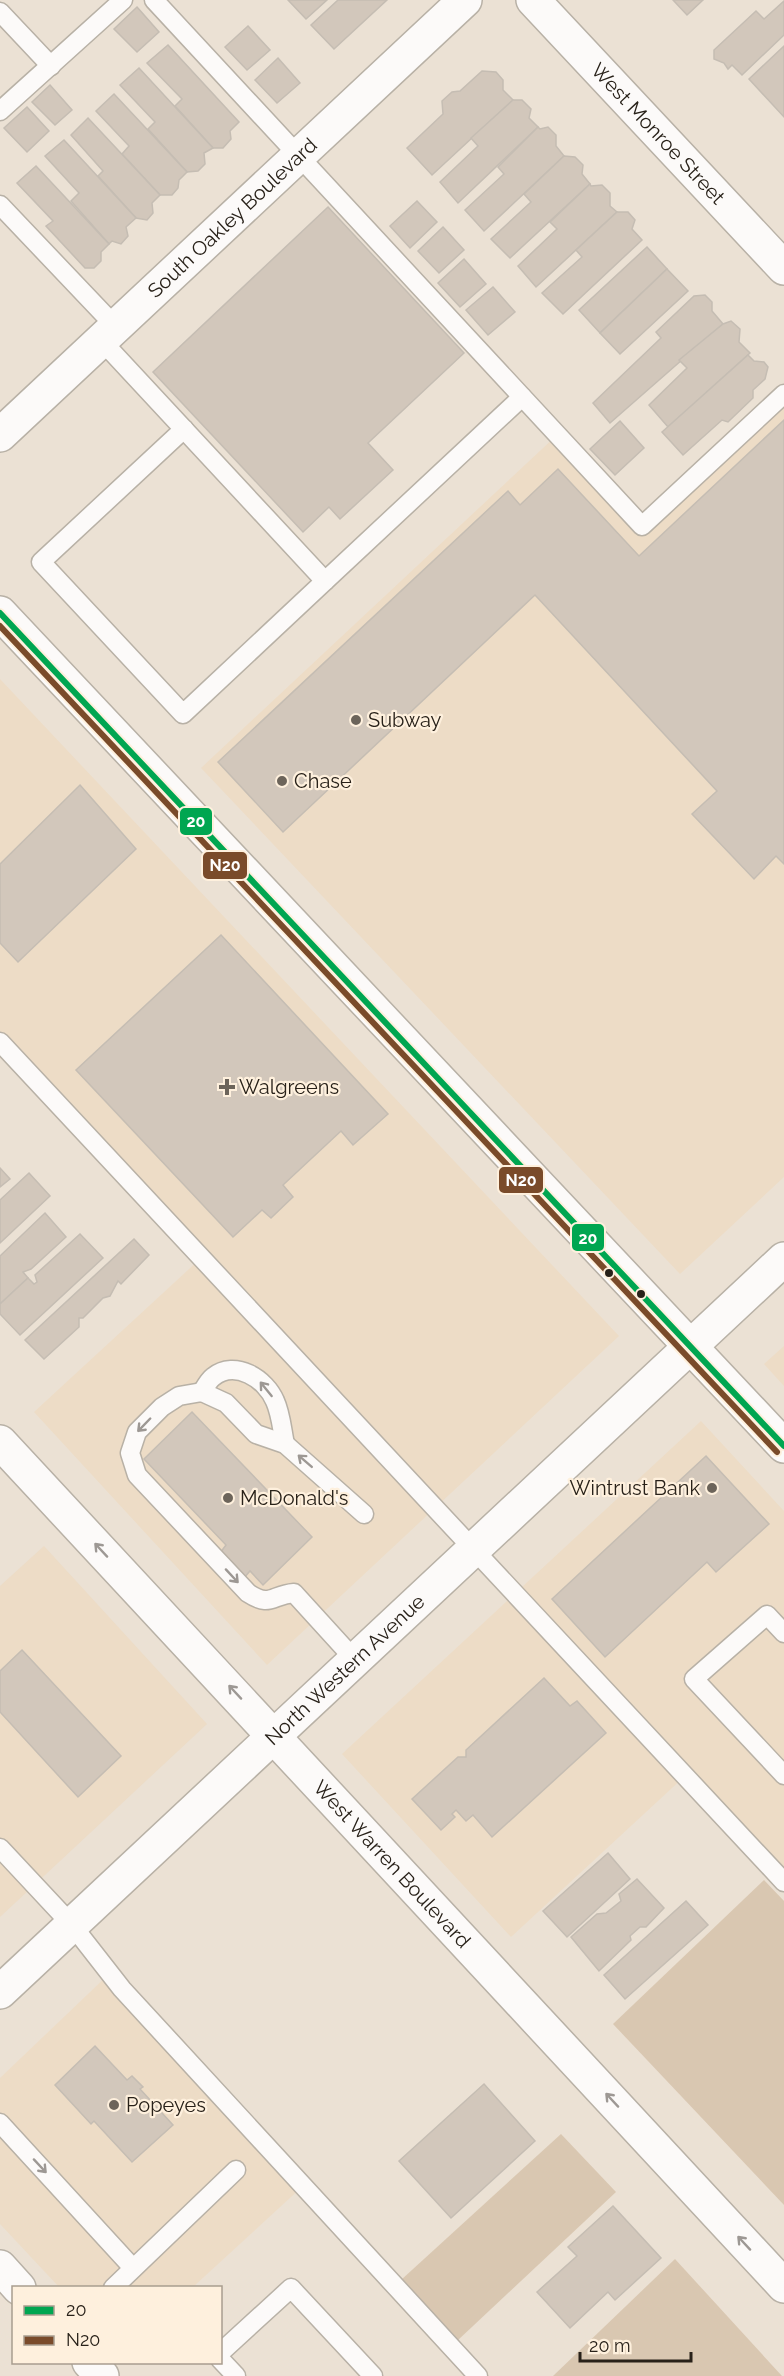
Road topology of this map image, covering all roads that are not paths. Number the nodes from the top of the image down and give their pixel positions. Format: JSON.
{"nodes":[{"id":1,"x":123,"y":0,"type":"edge"},
{"id":2,"x":154,"y":0,"type":"edge"},
{"id":3,"x":465,"y":0,"type":"edge"},
{"id":4,"x":533,"y":0,"type":"edge"},
{"id":5,"x":0,"y":12,"type":"edge"},
{"id":6,"x":51,"y":66,"type":"junction"},
{"id":7,"x":0,"y":111,"type":"edge"},
{"id":8,"x":298,"y":156,"type":"junction"},
{"id":9,"x":0,"y":205,"type":"edge"},
{"id":10,"x":784,"y":268,"type":"edge"},
{"id":11,"x":109,"y":333,"type":"junction"},
{"id":12,"x":784,"y":394,"type":"edge"},
{"id":13,"x":522,"y":398,"type":"junction"},
{"id":14,"x":184,"y":429,"type":"junction"},
{"id":15,"x":0,"y":435,"type":"edge"},
{"id":16,"x":325,"y":581,"type":"junction"},
{"id":17,"x":0,"y":613,"type":"edge"},
{"id":18,"x":0,"y":1042,"type":"edge"},
{"id":19,"x":784,"y":1259,"type":"edge"},
{"id":20,"x":691,"y":1346,"type":"junction"},
{"id":21,"x":202,"y":1392,"type":"junction"},
{"id":22,"x":0,"y":1442,"type":"edge"},
{"id":23,"x":285,"y":1444,"type":"junction"},
{"id":24,"x":784,"y":1446,"type":"edge"},
{"id":25,"x":364,"y":1514,"type":"dead end"},
{"id":26,"x":474,"y":1550,"type":"junction"},
{"id":27,"x":784,"y":1633,"type":"edge"},
{"id":28,"x":355,"y":1660,"type":"junction"},
{"id":29,"x":274,"y":1735,"type":"junction"},
{"id":30,"x":784,"y":1775,"type":"edge"},
{"id":31,"x":0,"y":1848,"type":"edge"},
{"id":32,"x":784,"y":1882,"type":"edge"},
{"id":33,"x":72,"y":1925,"type":"junction"},
{"id":34,"x":0,"y":1992,"type":"edge"},
{"id":35,"x":0,"y":2123,"type":"edge"},
{"id":36,"x":236,"y":2170,"type":"dead end"},
{"id":37,"x":0,"y":2267,"type":"edge"},
{"id":38,"x":133,"y":2268,"type":"junction"},
{"id":39,"x":17,"y":2286,"type":"edge"},
{"id":40,"x":115,"y":2286,"type":"edge"},
{"id":41,"x":784,"y":2286,"type":"edge"},
{"id":42,"x":222,"y":2351,"type":"edge"},
{"id":43,"x":222,"y":2361,"type":"edge"},
{"id":44,"x":91,"y":2364,"type":"edge"},
{"id":45,"x":102,"y":2376,"type":"edge"},
{"id":46,"x":236,"y":2376,"type":"edge"},
{"id":47,"x":373,"y":2376,"type":"edge"},
{"id":48,"x":478,"y":2376,"type":"edge"}],
"edges":[{"from":1,"to":6,"type":"lane"},
{"from":2,"to":8,"type":"lane"},
{"from":3,"to":8,"type":"main road","name":"South Oakley Boulevard"},
{"from":4,"to":10,"type":"main road","name":"West Monroe Street"},
{"from":5,"to":6,"type":"lane"},
{"from":6,"to":7,"type":"lane"},
{"from":8,"to":11,"type":"main road","name":"South Oakley Boulevard"},
{"from":8,"to":13,"type":"lane"},
{"from":9,"to":11,"type":"lane"},
{"from":11,"to":14,"type":"lane"},
{"from":11,"to":15,"type":"main road","name":"South Oakley Boulevard"},
{"from":12,"to":13,"type":"lane"},
{"from":13,"to":16,"type":"lane"},
{"from":14,"to":16,"type":"lane"},
{"from":14,"to":16,"type":"lane"},
{"from":17,"to":20,"type":"main road"},
{"from":18,"to":26,"type":"lane"},
{"from":19,"to":20,"type":"main road","name":"North Western Avenue"},
{"from":20,"to":24,"type":"main road"},
{"from":20,"to":26,"type":"main road","name":"North Western Avenue"},
{"from":21,"to":23,"type":"lane"},
{"from":23,"to":21,"type":"lane","one_way":true},
{"from":21,"to":28,"type":"lane","one_way":true},
{"from":29,"to":22,"type":"main road","name":"West Warren Boulevard","one_way":true},
{"from":25,"to":23,"type":"lane","one_way":true},
{"from":26,"to":28,"type":"main road","name":"North Western Avenue"},
{"from":26,"to":32,"type":"lane"},
{"from":27,"to":30,"type":"lane"},
{"from":28,"to":29,"type":"main road","name":"North Western Avenue"},
{"from":29,"to":33,"type":"main road","name":"North Western Avenue"},
{"from":41,"to":29,"type":"main road","name":"West Warren Boulevard","one_way":true},
{"from":31,"to":33,"type":"lane"},
{"from":33,"to":34,"type":"main road","name":"North Western Avenue"},
{"from":33,"to":48,"type":"lane"},
{"from":35,"to":38,"type":"lane","one_way":true},
{"from":36,"to":38,"type":"lane"},
{"from":37,"to":39,"type":"main road"},
{"from":38,"to":40,"type":"lane"},
{"from":42,"to":47,"type":"lane"},
{"from":43,"to":46,"type":"lane"},
{"from":44,"to":45,"type":"main road"}]}
